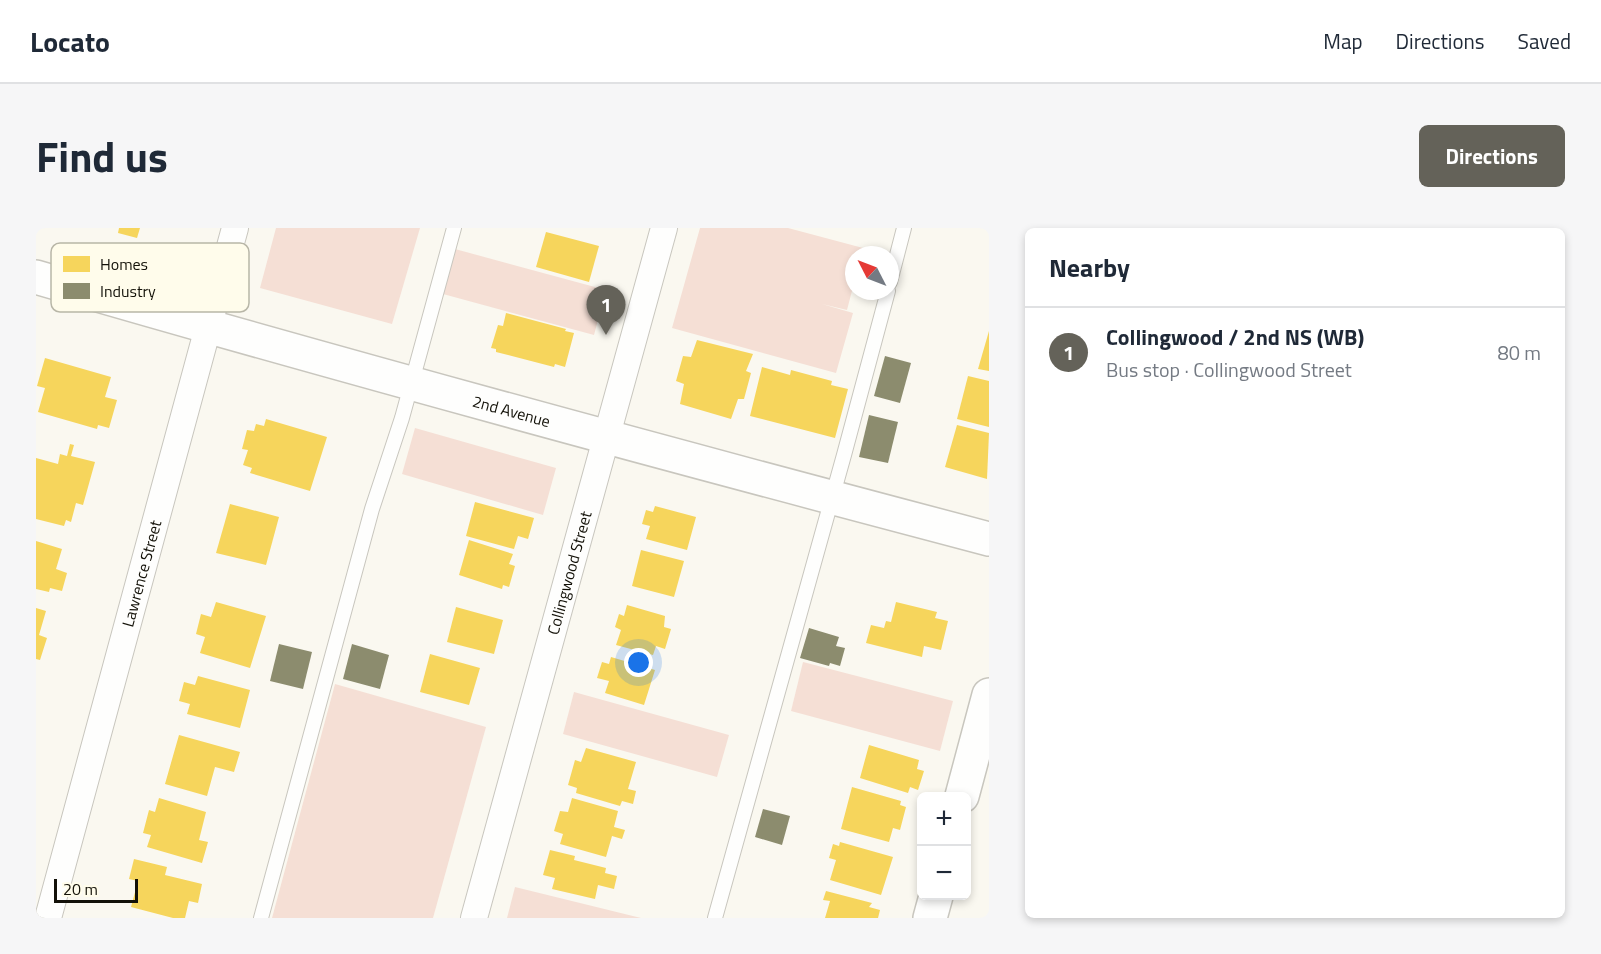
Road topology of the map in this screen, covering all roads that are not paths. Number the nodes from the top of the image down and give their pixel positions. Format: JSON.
{"nodes":[{"id":1,"x":235,"y":228,"type":"edge"},
{"id":2,"x":454,"y":228,"type":"edge"},
{"id":3,"x":664,"y":228,"type":"edge"},
{"id":4,"x":904,"y":228,"type":"edge"},
{"id":5,"x":231,"y":243,"type":"edge"},
{"id":6,"x":899,"y":247,"type":"edge"},
{"id":7,"x":36,"y":277,"type":"edge"},
{"id":8,"x":51,"y":281,"type":"edge"},
{"id":9,"x":886,"y":300,"type":"edge"},
{"id":10,"x":156,"y":312,"type":"edge"},
{"id":11,"x":211,"y":312,"type":"edge"},
{"id":12,"x":207,"y":327,"type":"junction"},
{"id":13,"x":411,"y":383,"type":"junction"},
{"id":14,"x":606,"y":437,"type":"junction"},
{"id":15,"x":832,"y":498,"type":"junction"},
{"id":16,"x":989,"y":539,"type":"edge"},
{"id":17,"x":989,"y":695,"type":"edge"},
{"id":18,"x":963,"y":792,"type":"edge"},
{"id":19,"x":935,"y":900,"type":"edge"},
{"id":20,"x":48,"y":918,"type":"edge"},
{"id":21,"x":261,"y":918,"type":"edge"},
{"id":22,"x":474,"y":918,"type":"edge"},
{"id":23,"x":715,"y":918,"type":"edge"},
{"id":24,"x":930,"y":918,"type":"edge"}],
"edges":[{"from":1,"to":5,"type":"street","name":"Lawrence Street"},
{"from":2,"to":13,"type":"lane"},
{"from":3,"to":14,"type":"street","name":"Collingwood Street"},
{"from":4,"to":6,"type":"lane"},
{"from":7,"to":8,"type":"street","name":"2nd Avenue"},
{"from":9,"to":15,"type":"lane"},
{"from":10,"to":12,"type":"street","name":"2nd Avenue"},
{"from":11,"to":12,"type":"street","name":"Lawrence Street"},
{"from":12,"to":13,"type":"street","name":"2nd Avenue"},
{"from":12,"to":20,"type":"street","name":"Lawrence Street"},
{"from":13,"to":14,"type":"street","name":"2nd Avenue"},
{"from":13,"to":21,"type":"lane"},
{"from":14,"to":15,"type":"street","name":"2nd Avenue"},
{"from":14,"to":22,"type":"street","name":"Collingwood Street"},
{"from":15,"to":16,"type":"street","name":"2nd Avenue"},
{"from":15,"to":23,"type":"lane"},
{"from":17,"to":18,"type":"street"},
{"from":19,"to":24,"type":"street"}]}
